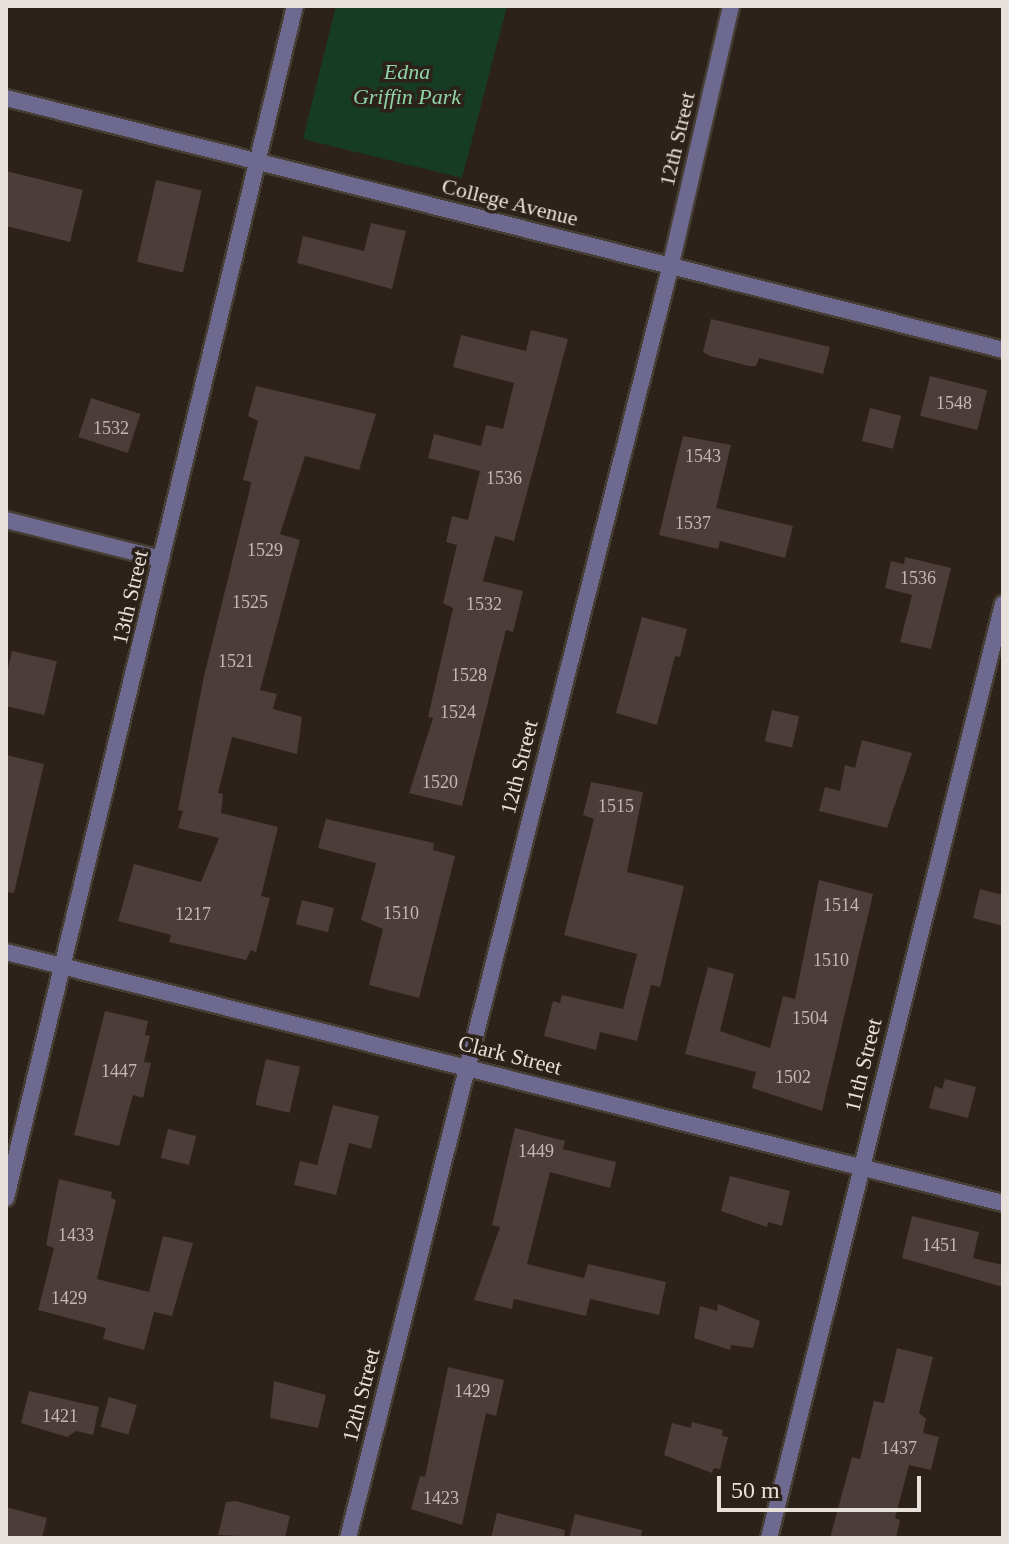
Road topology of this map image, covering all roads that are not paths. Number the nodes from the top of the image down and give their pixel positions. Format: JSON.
{"nodes":[{"id":1,"x":295,"y":6,"type":"edge"},
{"id":2,"x":731,"y":6,"type":"edge"},
{"id":3,"x":6,"y":98,"type":"edge"},
{"id":4,"x":257,"y":161,"type":"junction"},
{"id":5,"x":671,"y":264,"type":"junction"},
{"id":6,"x":1003,"y":350,"type":"edge"},
{"id":7,"x":6,"y":520,"type":"edge"},
{"id":8,"x":161,"y":559,"type":"junction"},
{"id":9,"x":1003,"y":604,"type":"edge"},
{"id":10,"x":6,"y":952,"type":"edge"},
{"id":11,"x":63,"y":967,"type":"junction"},
{"id":12,"x":465,"y":1066,"type":"junction"},
{"id":13,"x":860,"y":1166,"type":"junction"},
{"id":14,"x":6,"y":1198,"type":"edge"},
{"id":15,"x":1003,"y":1203,"type":"edge"},
{"id":16,"x":348,"y":1538,"type":"edge"},
{"id":17,"x":769,"y":1538,"type":"edge"}],
"edges":[{"from":1,"to":4,"type":"street","name":"13th Street"},
{"from":2,"to":5,"type":"street","name":"12th Street"},
{"from":3,"to":4,"type":"street","name":"College Avenue"},
{"from":4,"to":5,"type":"street","name":"College Avenue"},
{"from":4,"to":8,"type":"street","name":"13th Street"},
{"from":5,"to":6,"type":"street","name":"College Avenue"},
{"from":5,"to":12,"type":"street","name":"12th Street"},
{"from":7,"to":8,"type":"street"},
{"from":8,"to":11,"type":"street","name":"13th Street"},
{"from":9,"to":13,"type":"street","name":"11th Street"},
{"from":10,"to":11,"type":"street","name":"Clark Street"},
{"from":11,"to":12,"type":"street","name":"Clark Street"},
{"from":11,"to":14,"type":"street","name":"13th Street"},
{"from":12,"to":13,"type":"street","name":"Clark Street"},
{"from":12,"to":16,"type":"street","name":"12th Street"},
{"from":13,"to":15,"type":"street","name":"Clark Street"},
{"from":13,"to":17,"type":"street","name":"11th Street"}]}
